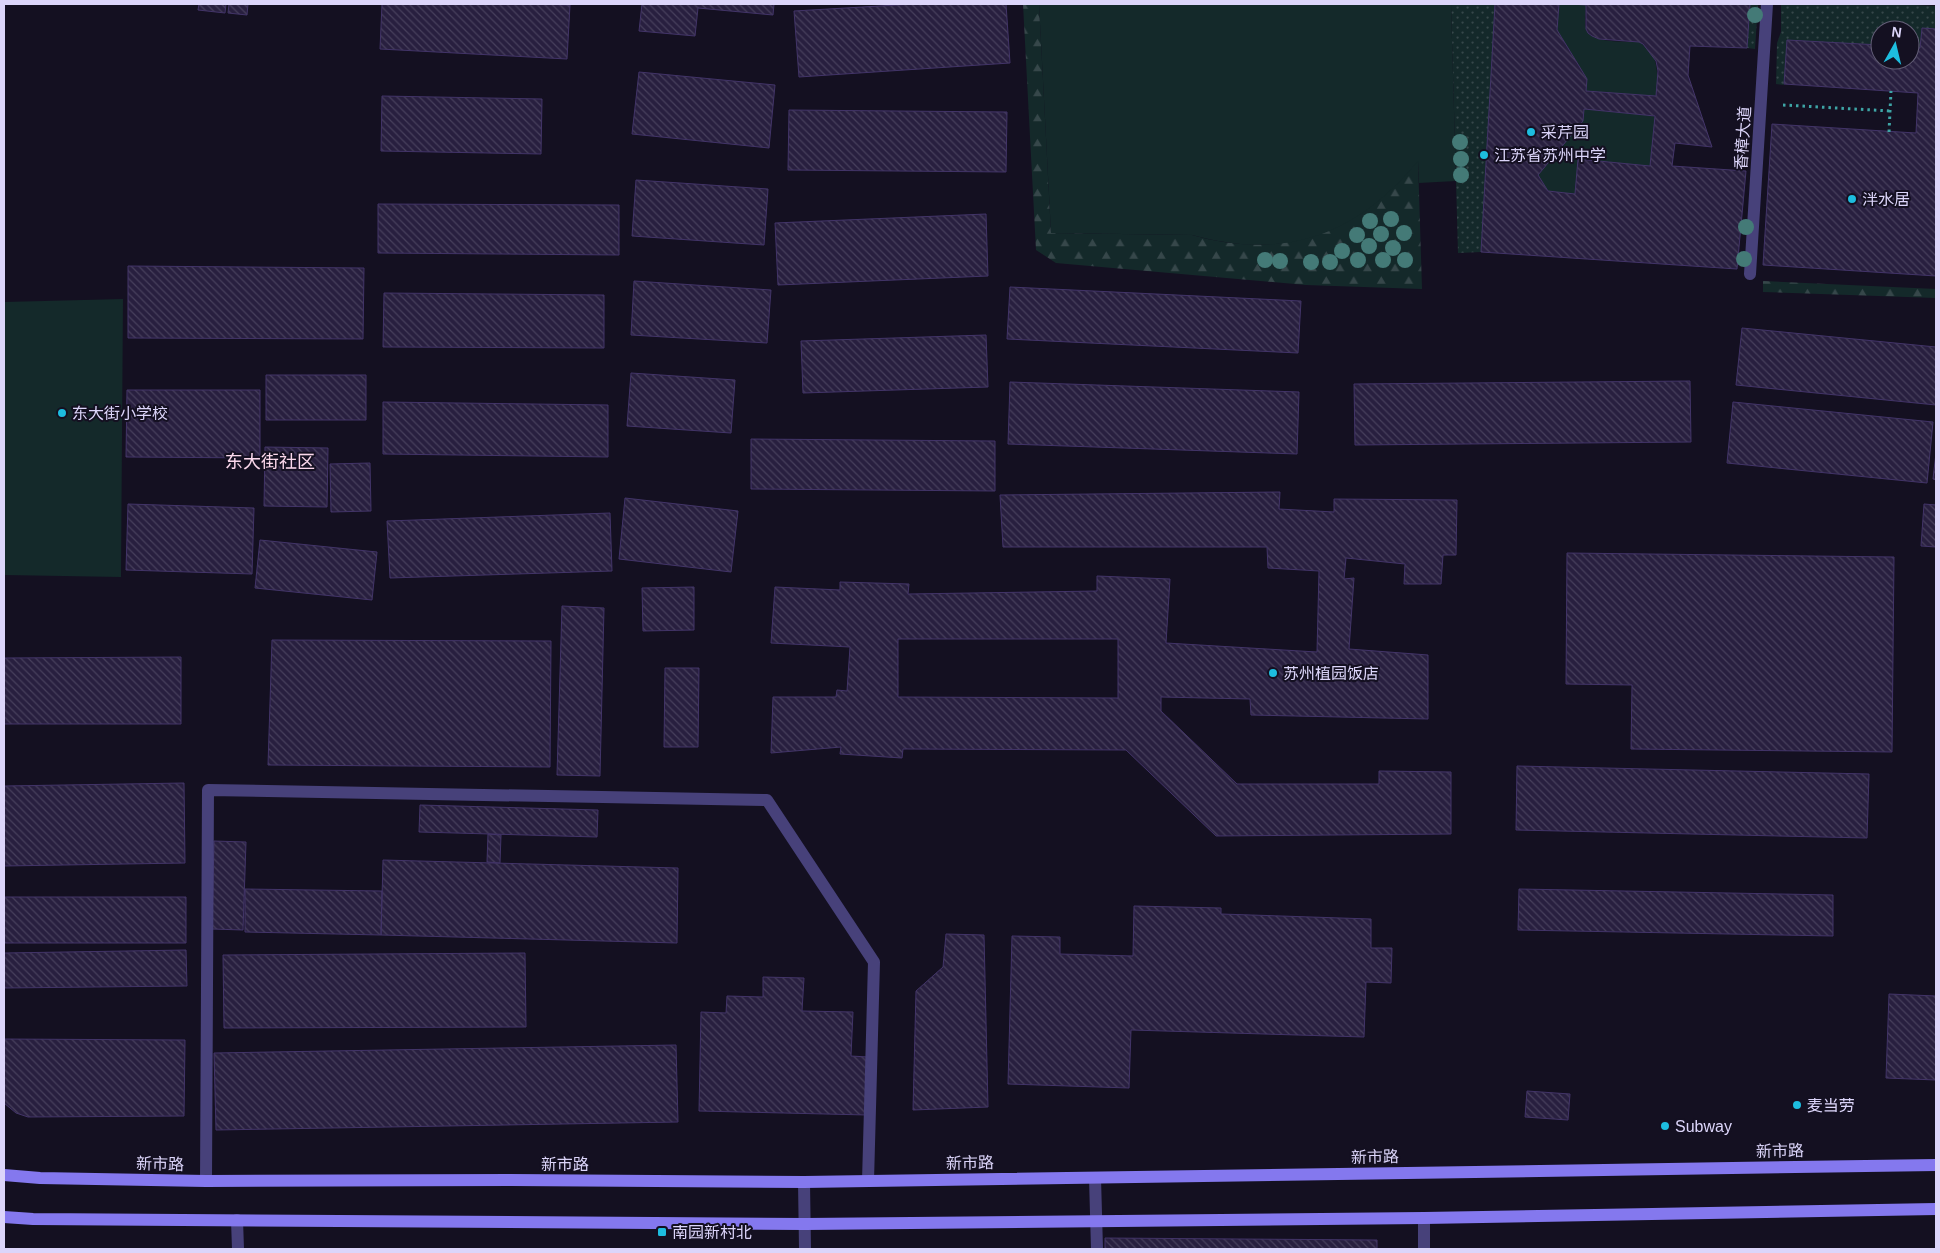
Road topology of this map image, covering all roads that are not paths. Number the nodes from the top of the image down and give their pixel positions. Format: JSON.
{"nodes":[{"id":1,"x":1767,"y":4,"type":"edge"},
{"id":2,"x":1750,"y":274,"type":"dead end"},
{"id":3,"x":1936,"y":1165,"type":"edge"},
{"id":4,"x":4,"y":1175,"type":"edge"},
{"id":5,"x":1095,"y":1178,"type":"junction"},
{"id":6,"x":206,"y":1181,"type":"junction"},
{"id":7,"x":868,"y":1181,"type":"junction"},
{"id":8,"x":804,"y":1182,"type":"junction"},
{"id":9,"x":1936,"y":1209,"type":"edge"},
{"id":10,"x":4,"y":1217,"type":"edge"},
{"id":11,"x":1424,"y":1218,"type":"junction"},
{"id":12,"x":238,"y":1220,"type":"junction"},
{"id":13,"x":1096,"y":1221,"type":"junction"},
{"id":14,"x":805,"y":1224,"type":"junction"},
{"id":15,"x":238,"y":1249,"type":"edge"},
{"id":16,"x":806,"y":1249,"type":"edge"},
{"id":17,"x":1097,"y":1249,"type":"edge"},
{"id":18,"x":1424,"y":1249,"type":"edge"}],
"edges":[{"from":1,"to":2,"type":"street","name":"香樟大道"},
{"from":3,"to":5,"type":"main road","name":"新市路"},
{"from":4,"to":6,"type":"main road","name":"新市路"},
{"from":5,"to":7,"type":"main road","name":"新市路"},
{"from":5,"to":13,"type":"street"},
{"from":6,"to":7,"type":"street"},
{"from":6,"to":8,"type":"main road","name":"新市路"},
{"from":7,"to":8,"type":"main road","name":"新市路"},
{"from":8,"to":14,"type":"street"},
{"from":9,"to":11,"type":"main road"},
{"from":10,"to":12,"type":"main road"},
{"from":11,"to":13,"type":"main road"},
{"from":11,"to":18,"type":"street"},
{"from":12,"to":14,"type":"main road"},
{"from":12,"to":15,"type":"street"},
{"from":13,"to":14,"type":"main road"},
{"from":13,"to":17,"type":"street"},
{"from":14,"to":16,"type":"street"}]}
